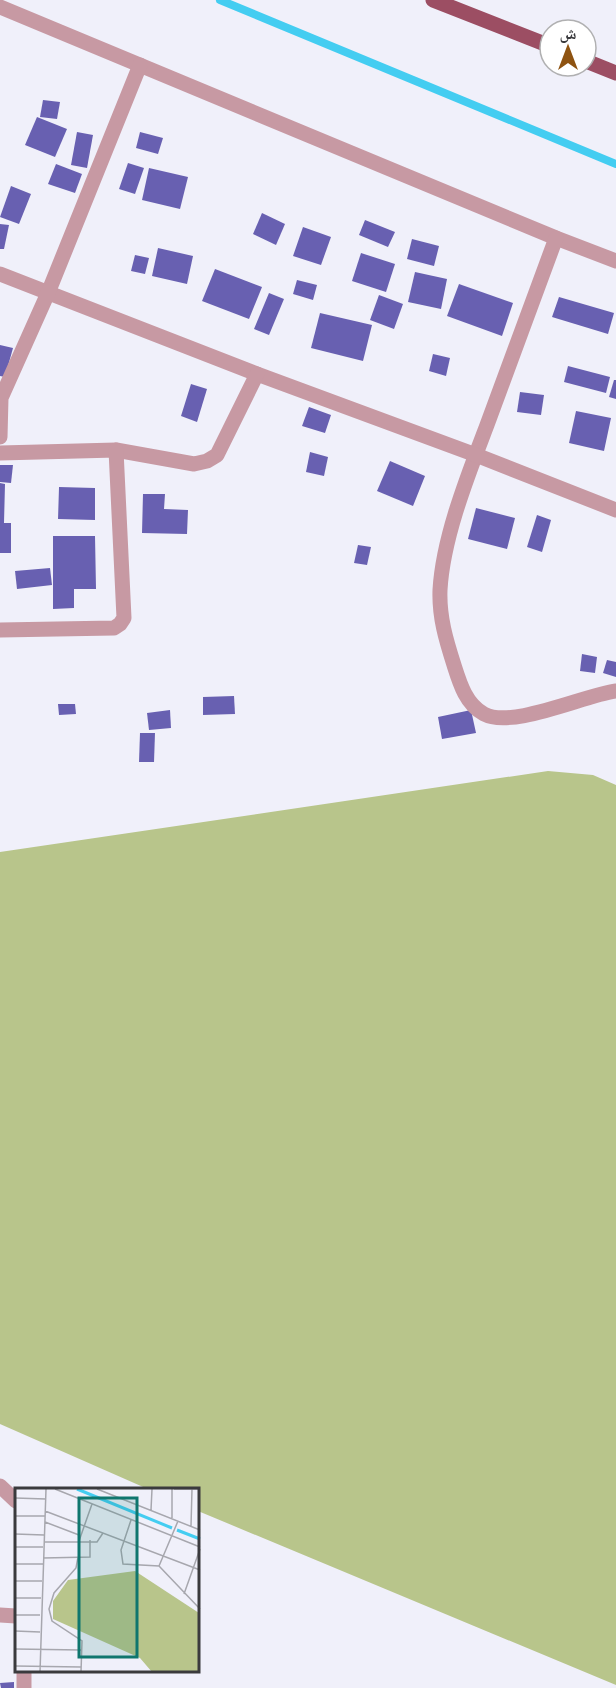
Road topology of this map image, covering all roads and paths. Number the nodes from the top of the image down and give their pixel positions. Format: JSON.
{"nodes":[{"id":1,"x":436,"y":1,"type":"edge"},
{"id":2,"x":0,"y":7,"type":"edge"},
{"id":3,"x":538,"y":41,"type":"edge"},
{"id":4,"x":140,"y":65,"type":"junction"},
{"id":5,"x":598,"y":66,"type":"edge"},
{"id":6,"x":616,"y":73,"type":"edge"},
{"id":7,"x":556,"y":238,"type":"junction"},
{"id":8,"x":616,"y":261,"type":"edge"},
{"id":9,"x":0,"y":274,"type":"edge"},
{"id":10,"x":48,"y":293,"type":"junction"},
{"id":11,"x":256,"y":374,"type":"junction"},
{"id":12,"x":0,"y":398,"type":"edge"},
{"id":13,"x":0,"y":437,"type":"edge"},
{"id":14,"x":116,"y":450,"type":"junction"},
{"id":15,"x":0,"y":453,"type":"edge"},
{"id":16,"x":476,"y":454,"type":"junction"},
{"id":17,"x":616,"y":510,"type":"edge"},
{"id":18,"x":0,"y":630,"type":"edge"},
{"id":19,"x":616,"y":691,"type":"edge"},
{"id":20,"x":0,"y":1486,"type":"edge"},
{"id":21,"x":15,"y":1500,"type":"edge"},
{"id":22,"x":0,"y":1615,"type":"edge"},
{"id":23,"x":15,"y":1616,"type":"edge"}],
"edges":[{"from":1,"to":3,"type":"main road"},
{"from":2,"to":4,"type":"street"},
{"from":4,"to":7,"type":"street"},
{"from":4,"to":10,"type":"street"},
{"from":5,"to":6,"type":"main road"},
{"from":7,"to":8,"type":"street"},
{"from":7,"to":16,"type":"street"},
{"from":9,"to":10,"type":"street"},
{"from":10,"to":11,"type":"street"},
{"from":10,"to":12,"type":"street"},
{"from":11,"to":14,"type":"street"},
{"from":11,"to":16,"type":"street"},
{"from":12,"to":13,"type":"street"},
{"from":14,"to":15,"type":"street"},
{"from":14,"to":18,"type":"street"},
{"from":16,"to":17,"type":"street"},
{"from":16,"to":19,"type":"street"},
{"from":20,"to":21,"type":"street"},
{"from":22,"to":23,"type":"street"}]}
